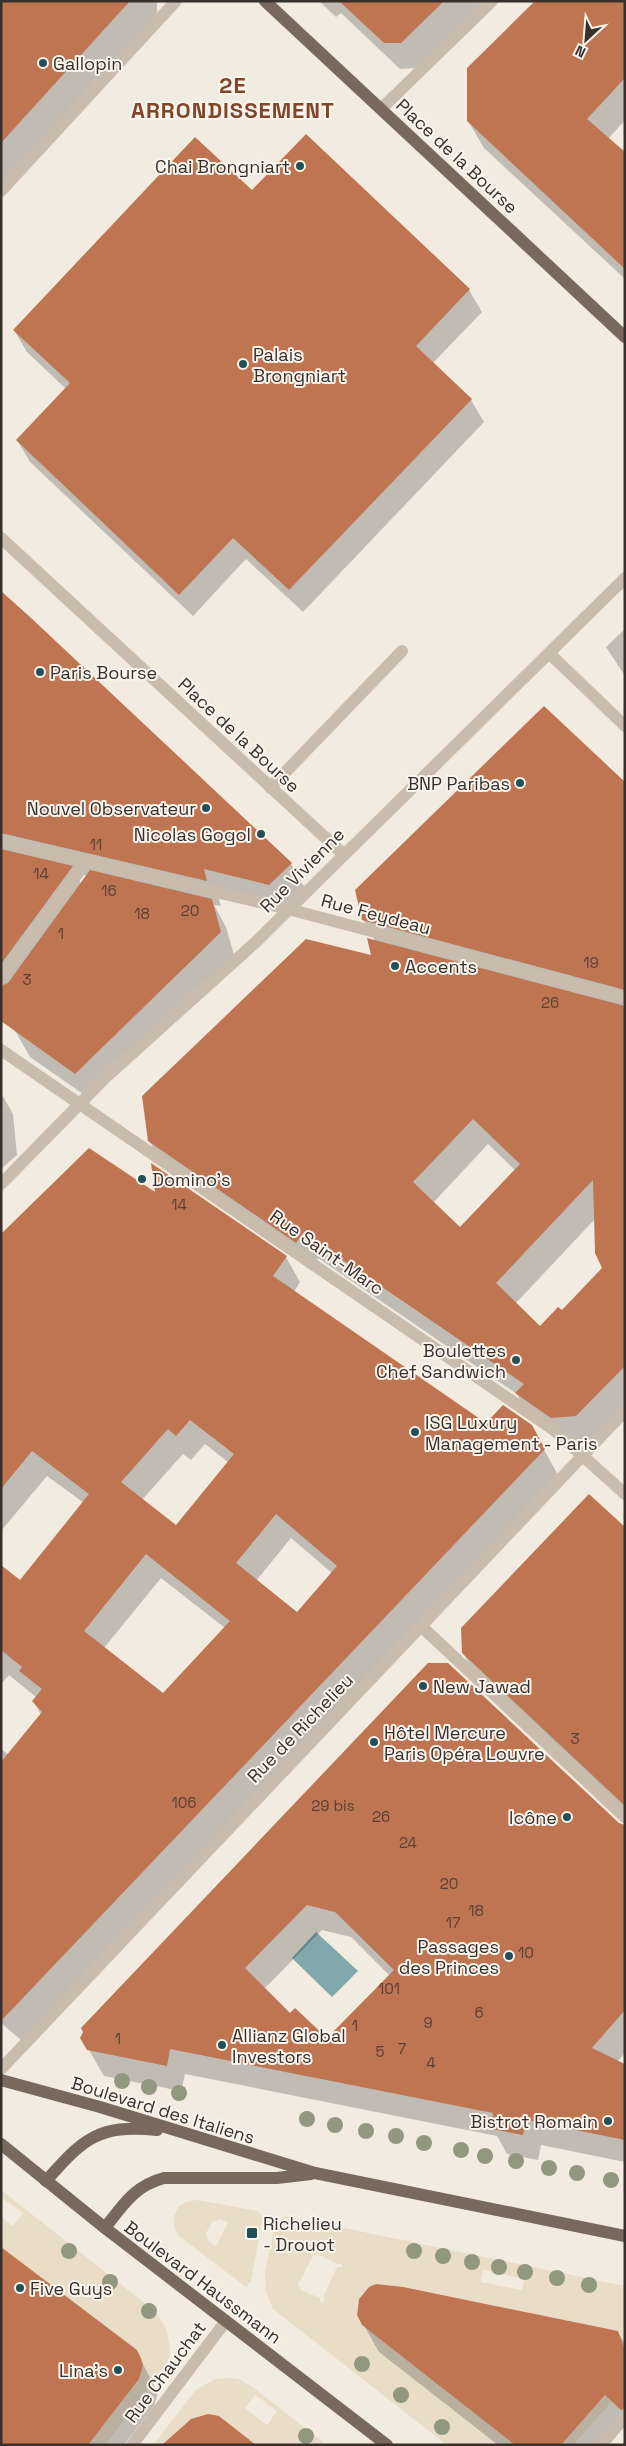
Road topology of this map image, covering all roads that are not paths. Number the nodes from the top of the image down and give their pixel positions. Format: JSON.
{"nodes":[{"id":1,"x":176,"y":1,"type":"edge"},
{"id":2,"x":265,"y":1,"type":"edge"},
{"id":3,"x":492,"y":1,"type":"edge"},
{"id":4,"x":381,"y":109,"type":"junction"},
{"id":5,"x":1,"y":191,"type":"edge"},
{"id":6,"x":625,"y":336,"type":"edge"},
{"id":7,"x":1,"y":538,"type":"edge"},
{"id":8,"x":625,"y":578,"type":"edge"},
{"id":9,"x":402,"y":651,"type":"dead end"},
{"id":10,"x":550,"y":654,"type":"junction"},
{"id":11,"x":625,"y":726,"type":"edge"},
{"id":12,"x":270,"y":788,"type":"junction"},
{"id":13,"x":1,"y":841,"type":"edge"},
{"id":14,"x":343,"y":854,"type":"junction"},
{"id":15,"x":86,"y":862,"type":"junction"},
{"id":16,"x":288,"y":909,"type":"junction"},
{"id":17,"x":1,"y":978,"type":"edge"},
{"id":18,"x":625,"y":998,"type":"edge"},
{"id":19,"x":1,"y":1050,"type":"edge"},
{"id":20,"x":80,"y":1104,"type":"junction"},
{"id":21,"x":1,"y":1184,"type":"edge"},
{"id":22,"x":625,"y":1411,"type":"edge"},
{"id":23,"x":583,"y":1456,"type":"junction"},
{"id":24,"x":625,"y":1494,"type":"edge"},
{"id":25,"x":421,"y":1626,"type":"junction"},
{"id":26,"x":625,"y":1817,"type":"edge"},
{"id":27,"x":1,"y":2069,"type":"edge"},
{"id":28,"x":1,"y":2080,"type":"edge"},
{"id":29,"x":208,"y":2141,"type":"junction"},
{"id":30,"x":1,"y":2144,"type":"edge"},
{"id":31,"x":315,"y":2174,"type":"junction"},
{"id":32,"x":46,"y":2181,"type":"junction"},
{"id":33,"x":105,"y":2228,"type":"junction"},
{"id":34,"x":625,"y":2236,"type":"edge"},
{"id":35,"x":226,"y":2321,"type":"junction"},
{"id":36,"x":625,"y":2417,"type":"edge"},
{"id":37,"x":132,"y":2445,"type":"edge"},
{"id":38,"x":387,"y":2445,"type":"edge"},
{"id":39,"x":601,"y":2445,"type":"edge"}],
"edges":[{"from":1,"to":5,"type":"street"},
{"from":2,"to":4,"type":"main road","name":"Place de la Bourse"},
{"from":3,"to":4,"type":"street"},
{"from":4,"to":6,"type":"main road","name":"Place de la Bourse"},
{"from":7,"to":12,"type":"street","name":"Place de la Bourse"},
{"from":8,"to":10,"type":"street","name":"Rue Vivienne"},
{"from":9,"to":12,"type":"street"},
{"from":10,"to":11,"type":"street"},
{"from":10,"to":14,"type":"street","name":"Rue Vivienne"},
{"from":12,"to":14,"type":"street","name":"Place de la Bourse"},
{"from":13,"to":15,"type":"street","name":"Rue Feydeau"},
{"from":14,"to":16,"type":"street","name":"Rue Vivienne"},
{"from":15,"to":16,"type":"street","name":"Rue Feydeau"},
{"from":15,"to":17,"type":"street"},
{"from":16,"to":18,"type":"street","name":"Rue Feydeau"},
{"from":16,"to":20,"type":"street","name":"Rue Vivienne"},
{"from":19,"to":20,"type":"street","name":"Rue Saint-Marc"},
{"from":20,"to":21,"type":"street","name":"Rue Vivienne"},
{"from":20,"to":23,"type":"street","name":"Rue Saint-Marc"},
{"from":22,"to":23,"type":"street","name":"Rue de Richelieu"},
{"from":23,"to":24,"type":"street","name":"Rue Saint-Marc"},
{"from":23,"to":25,"type":"street","name":"Rue de Richelieu"},
{"from":25,"to":26,"type":"street"},
{"from":25,"to":27,"type":"street","name":"Rue de Richelieu"},
{"from":28,"to":29,"type":"main road","name":"Boulevard des Italiens"},
{"from":29,"to":31,"type":"main road","name":"Boulevard des Italiens"},
{"from":29,"to":32,"type":"main road"},
{"from":30,"to":32,"type":"main road","name":"Boulevard Haussmann"},
{"from":31,"to":33,"type":"main road","name":"Boulevard des Italiens"},
{"from":31,"to":34,"type":"main road","name":"Boulevard des Italiens"},
{"from":32,"to":33,"type":"main road","name":"Boulevard Haussmann"},
{"from":33,"to":35,"type":"main road","name":"Boulevard Haussmann"},
{"from":35,"to":37,"type":"street","name":"Rue Chauchat"},
{"from":35,"to":38,"type":"main road","name":"Boulevard Haussmann"},
{"from":36,"to":39,"type":"street"}]}
